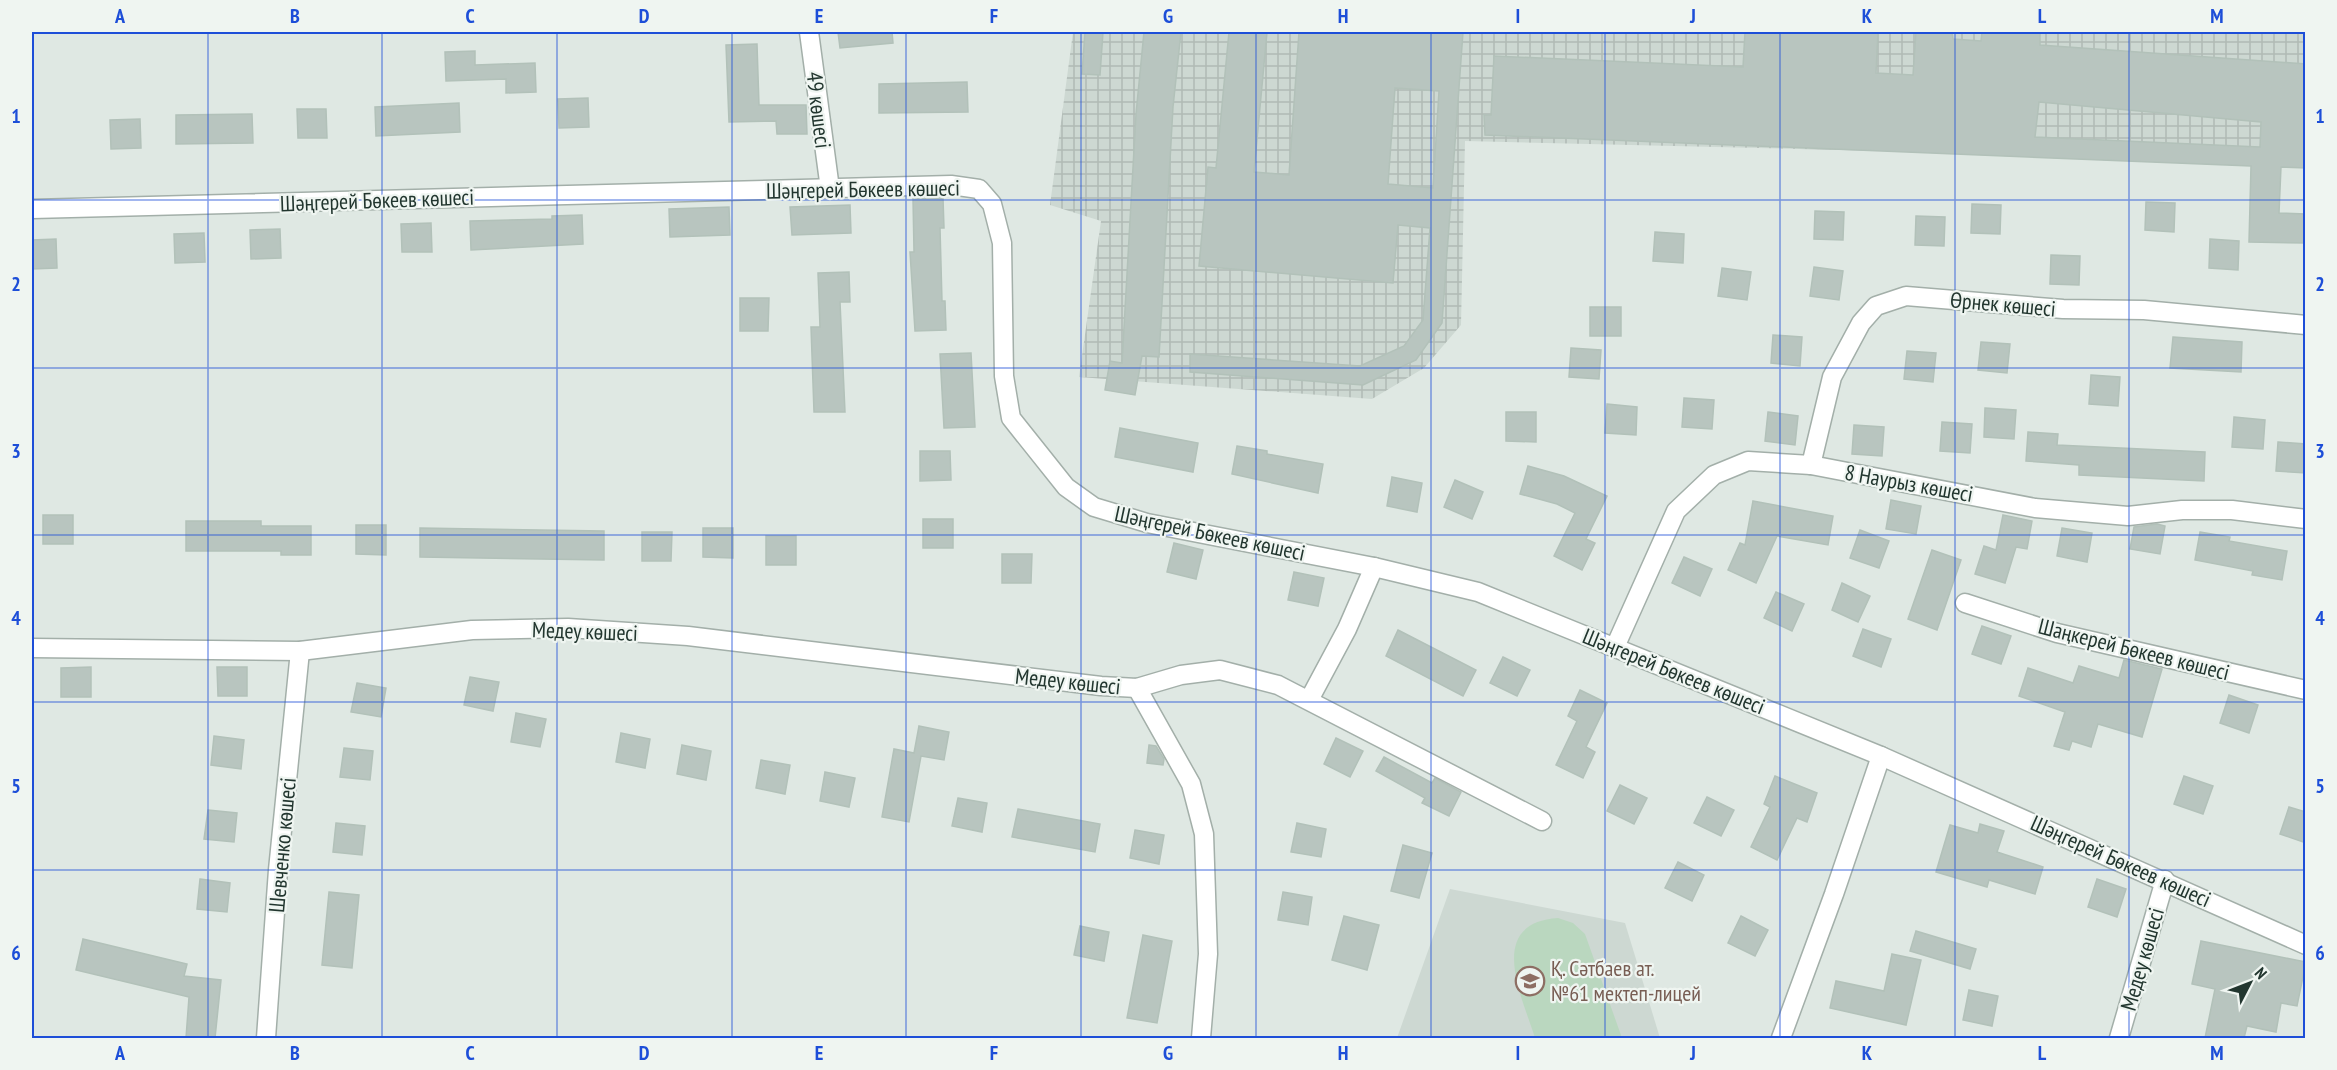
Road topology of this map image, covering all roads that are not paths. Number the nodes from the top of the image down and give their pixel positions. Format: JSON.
{"nodes":[{"id":1,"x":809,"y":32,"type":"edge"},
{"id":2,"x":830,"y":189,"type":"junction"},
{"id":3,"x":32,"y":209,"type":"edge"},
{"id":4,"x":2306,"y":325,"type":"edge"},
{"id":5,"x":1811,"y":465,"type":"junction"},
{"id":6,"x":2306,"y":519,"type":"edge"},
{"id":7,"x":1374,"y":567,"type":"junction"},
{"id":8,"x":1965,"y":603,"type":"dead end"},
{"id":9,"x":1616,"y":647,"type":"junction"},
{"id":10,"x":32,"y":648,"type":"edge"},
{"id":11,"x":300,"y":651,"type":"junction"},
{"id":12,"x":1137,"y":688,"type":"junction"},
{"id":13,"x":2306,"y":690,"type":"edge"},
{"id":14,"x":1309,"y":700,"type":"junction"},
{"id":15,"x":1881,"y":756,"type":"junction"},
{"id":16,"x":1542,"y":820,"type":"dead end"},
{"id":17,"x":2164,"y":880,"type":"junction"},
{"id":18,"x":2306,"y":945,"type":"edge"},
{"id":19,"x":266,"y":1038,"type":"edge"},
{"id":20,"x":1201,"y":1038,"type":"edge"},
{"id":21,"x":1781,"y":1038,"type":"edge"},
{"id":22,"x":2119,"y":1038,"type":"edge"}],
"edges":[{"from":1,"to":2,"type":"street","name":"49 көшесі"},
{"from":2,"to":3,"type":"street","name":"Шәңгерей Бөкеев көшесі"},
{"from":2,"to":7,"type":"street","name":"Шәңгерей Бөкеев көшесі"},
{"from":4,"to":5,"type":"street","name":"Өрнек көшесі"},
{"from":5,"to":6,"type":"street","name":"8 Наурыз көшесі"},
{"from":5,"to":9,"type":"street","name":"8 Наурыз көшесі"},
{"from":7,"to":9,"type":"street","name":"Шәңгерей Бөкеев көшесі"},
{"from":7,"to":14,"type":"street"},
{"from":8,"to":13,"type":"street","name":"Шаңкерей Бөкеев көшесі"},
{"from":9,"to":15,"type":"street","name":"Шәңгерей Бөкеев көшесі"},
{"from":10,"to":11,"type":"street","name":"Медеу көшесі"},
{"from":11,"to":12,"type":"street","name":"Медеу көшесі"},
{"from":11,"to":19,"type":"street","name":"Шевченко көшесі"},
{"from":12,"to":14,"type":"street","name":"Медеу көшесі"},
{"from":12,"to":20,"type":"street","name":"Медеу көшесі"},
{"from":14,"to":16,"type":"street","name":"Медеу көшесі"},
{"from":15,"to":17,"type":"street","name":"Шәңгерей Бөкеев көшесі"},
{"from":15,"to":21,"type":"street"},
{"from":17,"to":18,"type":"street","name":"Шәңгерей Бөкеев көшесі"},
{"from":17,"to":22,"type":"street","name":"Медеу көшесі"}]}
